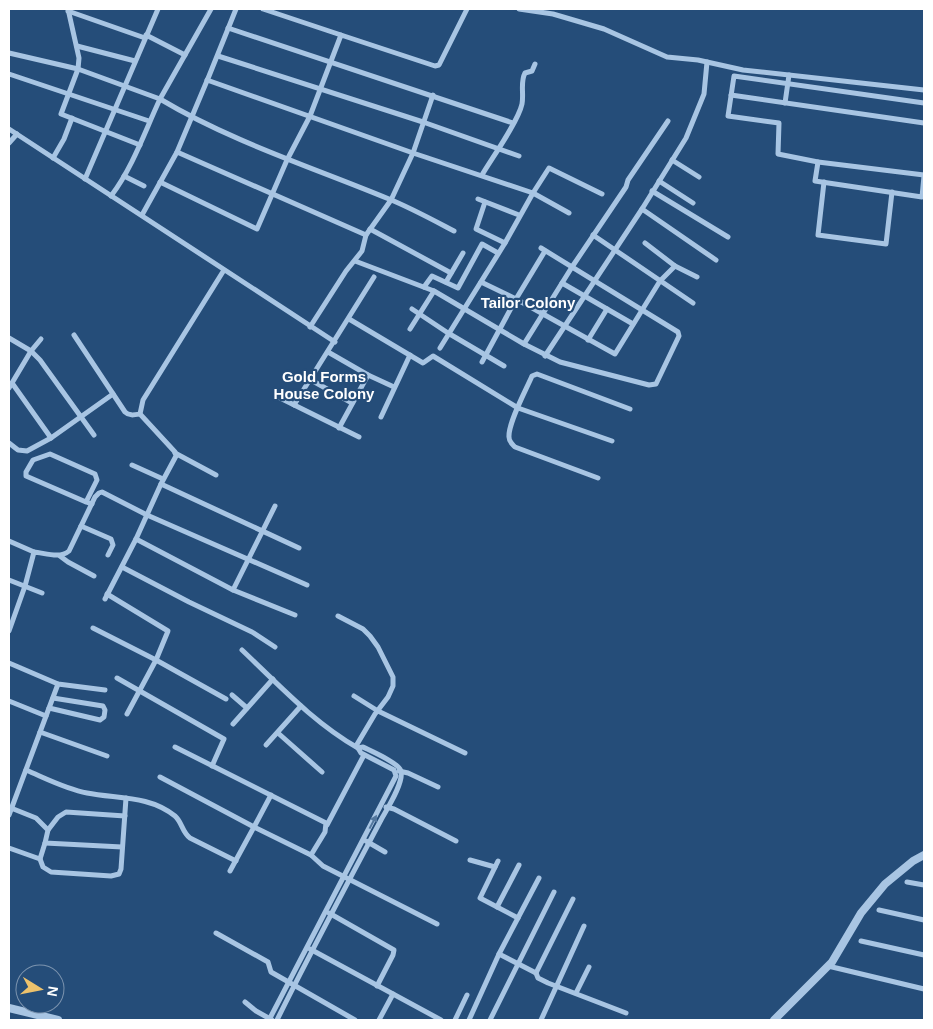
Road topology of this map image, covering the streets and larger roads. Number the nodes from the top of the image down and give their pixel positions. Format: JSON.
{"nodes":[{"id":1,"x":158,"y":9,"type":"edge"},
{"id":2,"x":211,"y":9,"type":"edge"},
{"id":3,"x":236,"y":9,"type":"edge"},
{"id":4,"x":263,"y":9,"type":"edge"},
{"id":5,"x":468,"y":9,"type":"edge"},
{"id":6,"x":519,"y":9,"type":"edge"},
{"id":7,"x":68,"y":10,"type":"edge"},
{"id":8,"x":228,"y":28,"type":"junction"},
{"id":9,"x":341,"y":35,"type":"junction"},
{"id":10,"x":146,"y":36,"type":"junction"},
{"id":11,"x":77,"y":46,"type":"junction"},
{"id":12,"x":9,"y":53,"type":"edge"},
{"id":13,"x":185,"y":55,"type":"junction"},
{"id":14,"x":218,"y":56,"type":"junction"},
{"id":15,"x":135,"y":62,"type":"junction"},
{"id":16,"x":331,"y":62,"type":"junction"},
{"id":17,"x":707,"y":62,"type":"junction"},
{"id":18,"x":535,"y":64,"type":"dead end"},
{"id":19,"x":78,"y":69,"type":"junction"},
{"id":20,"x":9,"y":74,"type":"edge"},
{"id":21,"x":789,"y":75,"type":"junction"},
{"id":22,"x":207,"y":80,"type":"junction"},
{"id":23,"x":788,"y":84,"type":"junction"},
{"id":24,"x":126,"y":86,"type":"junction"},
{"id":25,"x":321,"y":88,"type":"junction"},
{"id":26,"x":924,"y":90,"type":"edge"},
{"id":27,"x":69,"y":93,"type":"junction"},
{"id":28,"x":433,"y":95,"type":"junction"},
{"id":29,"x":731,"y":95,"type":"junction"},
{"id":30,"x":160,"y":98,"type":"junction"},
{"id":31,"x":785,"y":103,"type":"junction"},
{"id":32,"x":924,"y":103,"type":"edge"},
{"id":33,"x":115,"y":109,"type":"junction"},
{"id":34,"x":310,"y":116,"type":"junction"},
{"id":35,"x":72,"y":118,"type":"junction"},
{"id":36,"x":192,"y":118,"type":"junction"},
{"id":37,"x":149,"y":121,"type":"junction"},
{"id":38,"x":668,"y":121,"type":"dead end"},
{"id":39,"x":423,"y":122,"type":"junction"},
{"id":40,"x":513,"y":123,"type":"junction"},
{"id":41,"x":924,"y":123,"type":"edge"},
{"id":42,"x":9,"y":129,"type":"edge"},
{"id":43,"x":105,"y":131,"type":"junction"},
{"id":44,"x":17,"y":134,"type":"junction"},
{"id":45,"x":9,"y":143,"type":"edge"},
{"id":46,"x":140,"y":145,"type":"junction"},
{"id":47,"x":498,"y":149,"type":"junction"},
{"id":48,"x":177,"y":152,"type":"junction"},
{"id":49,"x":413,"y":153,"type":"junction"},
{"id":50,"x":519,"y":156,"type":"dead end"},
{"id":51,"x":53,"y":158,"type":"junction"},
{"id":52,"x":287,"y":160,"type":"junction"},
{"id":53,"x":672,"y":160,"type":"junction"},
{"id":54,"x":818,"y":162,"type":"junction"},
{"id":55,"x":482,"y":175,"type":"junction"},
{"id":56,"x":124,"y":176,"type":"junction"},
{"id":57,"x":699,"y":176,"type":"dead end"},
{"id":58,"x":924,"y":176,"type":"edge"},
{"id":59,"x":85,"y":179,"type":"junction"},
{"id":60,"x":659,"y":181,"type":"junction"},
{"id":61,"x":160,"y":182,"type":"junction"},
{"id":62,"x":824,"y":182,"type":"junction"},
{"id":63,"x":144,"y":186,"type":"dead end"},
{"id":64,"x":652,"y":191,"type":"junction"},
{"id":65,"x":533,"y":192,"type":"junction"},
{"id":66,"x":892,"y":192,"type":"junction"},
{"id":67,"x":272,"y":193,"type":"junction"},
{"id":68,"x":602,"y":194,"type":"dead end"},
{"id":69,"x":112,"y":196,"type":"junction"},
{"id":70,"x":391,"y":200,"type":"junction"},
{"id":71,"x":478,"y":200,"type":"dead end"},
{"id":72,"x":485,"y":202,"type":"junction"},
{"id":73,"x":692,"y":203,"type":"dead end"},
{"id":74,"x":642,"y":209,"type":"junction"},
{"id":75,"x":568,"y":213,"type":"dead end"},
{"id":76,"x":142,"y":215,"type":"junction"},
{"id":77,"x":519,"y":215,"type":"junction"},
{"id":78,"x":370,"y":229,"type":"junction"},
{"id":79,"x":454,"y":231,"type":"dead end"},
{"id":80,"x":366,"y":235,"type":"junction"},
{"id":81,"x":593,"y":235,"type":"junction"},
{"id":82,"x":728,"y":238,"type":"dead end"},
{"id":83,"x":505,"y":243,"type":"junction"},
{"id":84,"x":645,"y":243,"type":"dead end"},
{"id":85,"x":614,"y":249,"type":"junction"},
{"id":86,"x":463,"y":253,"type":"dead end"},
{"id":87,"x":498,"y":253,"type":"junction"},
{"id":88,"x":716,"y":260,"type":"dead end"},
{"id":89,"x":355,"y":261,"type":"junction"},
{"id":90,"x":675,"y":266,"type":"junction"},
{"id":91,"x":572,"y":267,"type":"junction"},
{"id":92,"x":224,"y":270,"type":"junction"},
{"id":93,"x":451,"y":273,"type":"junction"},
{"id":94,"x":697,"y":277,"type":"dead end"},
{"id":95,"x":374,"y":278,"type":"dead end"},
{"id":96,"x":593,"y":280,"type":"junction"},
{"id":97,"x":660,"y":281,"type":"junction"},
{"id":98,"x":446,"y":282,"type":"junction"},
{"id":99,"x":481,"y":282,"type":"junction"},
{"id":100,"x":562,"y":282,"type":"junction"},
{"id":101,"x":424,"y":287,"type":"junction"},
{"id":102,"x":434,"y":291,"type":"junction"},
{"id":103,"x":585,"y":295,"type":"junction"},
{"id":104,"x":516,"y":299,"type":"junction"},
{"id":105,"x":692,"y":303,"type":"dead end"},
{"id":106,"x":412,"y":309,"type":"dead end"},
{"id":107,"x":464,"y":309,"type":"junction"},
{"id":108,"x":606,"y":309,"type":"junction"},
{"id":109,"x":642,"y":311,"type":"junction"},
{"id":110,"x":419,"y":313,"type":"junction"},
{"id":111,"x":542,"y":314,"type":"junction"},
{"id":112,"x":349,"y":319,"type":"junction"},
{"id":113,"x":633,"y":324,"type":"junction"},
{"id":114,"x":310,"y":327,"type":"junction"},
{"id":115,"x":565,"y":327,"type":"junction"},
{"id":116,"x":410,"y":329,"type":"dead end"},
{"id":117,"x":499,"y":329,"type":"junction"},
{"id":118,"x":448,"y":333,"type":"junction"},
{"id":119,"x":74,"y":335,"type":"dead end"},
{"id":120,"x":9,"y":338,"type":"edge"},
{"id":121,"x":42,"y":339,"type":"dead end"},
{"id":122,"x":588,"y":340,"type":"junction"},
{"id":123,"x":334,"y":342,"type":"junction"},
{"id":124,"x":524,"y":344,"type":"junction"},
{"id":125,"x":440,"y":348,"type":"dead end"},
{"id":126,"x":31,"y":351,"type":"junction"},
{"id":127,"x":328,"y":352,"type":"junction"},
{"id":128,"x":410,"y":355,"type":"junction"},
{"id":129,"x":486,"y":355,"type":"junction"},
{"id":130,"x":545,"y":356,"type":"junction"},
{"id":131,"x":482,"y":362,"type":"dead end"},
{"id":132,"x":504,"y":366,"type":"dead end"},
{"id":133,"x":368,"y":375,"type":"junction"},
{"id":134,"x":311,"y":380,"type":"junction"},
{"id":135,"x":11,"y":381,"type":"edge"},
{"id":136,"x":394,"y":387,"type":"junction"},
{"id":137,"x":113,"y":394,"type":"junction"},
{"id":138,"x":278,"y":396,"type":"dead end"},
{"id":139,"x":352,"y":403,"type":"junction"},
{"id":140,"x":294,"y":405,"type":"junction"},
{"id":141,"x":518,"y":408,"type":"junction"},
{"id":142,"x":630,"y":409,"type":"dead end"},
{"id":143,"x":140,"y":414,"type":"junction"},
{"id":144,"x":79,"y":417,"type":"junction"},
{"id":145,"x":381,"y":417,"type":"dead end"},
{"id":146,"x":339,"y":428,"type":"junction"},
{"id":147,"x":94,"y":435,"type":"dead end"},
{"id":148,"x":359,"y":437,"type":"dead end"},
{"id":149,"x":51,"y":438,"type":"junction"},
{"id":150,"x":612,"y":441,"type":"dead end"},
{"id":151,"x":9,"y":443,"type":"edge"},
{"id":152,"x":174,"y":452,"type":"junction"},
{"id":153,"x":132,"y":466,"type":"dead end"},
{"id":154,"x":216,"y":475,"type":"dead end"},
{"id":155,"x":598,"y":478,"type":"dead end"},
{"id":156,"x":162,"y":482,"type":"junction"},
{"id":157,"x":89,"y":503,"type":"junction"},
{"id":158,"x":275,"y":506,"type":"dead end"},
{"id":159,"x":147,"y":514,"type":"junction"},
{"id":160,"x":81,"y":526,"type":"junction"},
{"id":161,"x":263,"y":532,"type":"junction"},
{"id":162,"x":136,"y":539,"type":"junction"},
{"id":163,"x":9,"y":541,"type":"edge"},
{"id":164,"x":299,"y":548,"type":"dead end"},
{"id":165,"x":34,"y":552,"type":"junction"},
{"id":166,"x":108,"y":555,"type":"dead end"},
{"id":167,"x":60,"y":556,"type":"junction"},
{"id":168,"x":249,"y":559,"type":"junction"},
{"id":169,"x":122,"y":567,"type":"junction"},
{"id":170,"x":94,"y":576,"type":"dead end"},
{"id":171,"x":9,"y":580,"type":"edge"},
{"id":172,"x":307,"y":585,"type":"dead end"},
{"id":173,"x":25,"y":586,"type":"junction"},
{"id":174,"x":233,"y":590,"type":"junction"},
{"id":175,"x":42,"y":593,"type":"dead end"},
{"id":176,"x":295,"y":615,"type":"dead end"},
{"id":177,"x":338,"y":616,"type":"dead end"},
{"id":178,"x":11,"y":620,"type":"edge"},
{"id":179,"x":93,"y":628,"type":"dead end"},
{"id":180,"x":9,"y":631,"type":"edge"},
{"id":181,"x":276,"y":647,"type":"dead end"},
{"id":182,"x":242,"y":650,"type":"dead end"},
{"id":183,"x":156,"y":660,"type":"junction"},
{"id":184,"x":9,"y":663,"type":"edge"},
{"id":185,"x":117,"y":678,"type":"dead end"},
{"id":186,"x":273,"y":679,"type":"junction"},
{"id":187,"x":58,"y":684,"type":"junction"},
{"id":188,"x":105,"y":690,"type":"dead end"},
{"id":189,"x":139,"y":690,"type":"junction"},
{"id":190,"x":232,"y":695,"type":"dead end"},
{"id":191,"x":354,"y":696,"type":"dead end"},
{"id":192,"x":53,"y":698,"type":"junction"},
{"id":193,"x":226,"y":699,"type":"dead end"},
{"id":194,"x":9,"y":701,"type":"edge"},
{"id":195,"x":301,"y":706,"type":"junction"},
{"id":196,"x":49,"y":708,"type":"junction"},
{"id":197,"x":247,"y":708,"type":"junction"},
{"id":198,"x":378,"y":710,"type":"junction"},
{"id":199,"x":127,"y":714,"type":"dead end"},
{"id":200,"x":46,"y":716,"type":"junction"},
{"id":201,"x":233,"y":724,"type":"dead end"},
{"id":202,"x":40,"y":732,"type":"junction"},
{"id":203,"x":278,"y":732,"type":"junction"},
{"id":204,"x":266,"y":746,"type":"dead end"},
{"id":205,"x":175,"y":747,"type":"dead end"},
{"id":206,"x":357,"y":747,"type":"junction"},
{"id":207,"x":465,"y":753,"type":"dead end"},
{"id":208,"x":364,"y":755,"type":"junction"},
{"id":209,"x":107,"y":756,"type":"dead end"},
{"id":210,"x":212,"y":766,"type":"junction"},
{"id":211,"x":26,"y":770,"type":"junction"},
{"id":212,"x":322,"y":772,"type":"dead end"},
{"id":213,"x":398,"y":772,"type":"junction"},
{"id":214,"x":160,"y":777,"type":"dead end"},
{"id":215,"x":438,"y":788,"type":"dead end"},
{"id":216,"x":271,"y":795,"type":"junction"},
{"id":217,"x":126,"y":798,"type":"junction"},
{"id":218,"x":381,"y":806,"type":"junction"},
{"id":219,"x":388,"y":807,"type":"junction"},
{"id":220,"x":11,"y":808,"type":"junction"},
{"id":221,"x":9,"y":815,"type":"edge"},
{"id":222,"x":125,"y":816,"type":"junction"},
{"id":223,"x":326,"y":826,"type":"junction"},
{"id":224,"x":254,"y":827,"type":"junction"},
{"id":225,"x":48,"y":830,"type":"junction"},
{"id":226,"x":363,"y":839,"type":"junction"},
{"id":227,"x":456,"y":841,"type":"dead end"},
{"id":228,"x":45,"y":842,"type":"junction"},
{"id":229,"x":369,"y":842,"type":"junction"},
{"id":230,"x":122,"y":846,"type":"junction"},
{"id":231,"x":9,"y":848,"type":"edge"},
{"id":232,"x":385,"y":852,"type":"dead end"},
{"id":233,"x":311,"y":855,"type":"junction"},
{"id":234,"x":924,"y":855,"type":"edge"},
{"id":235,"x":40,"y":859,"type":"junction"},
{"id":236,"x":470,"y":860,"type":"dead end"},
{"id":237,"x":236,"y":861,"type":"junction"},
{"id":238,"x":498,"y":861,"type":"dead end"},
{"id":239,"x":518,"y":865,"type":"dead end"},
{"id":240,"x":495,"y":867,"type":"junction"},
{"id":241,"x":230,"y":871,"type":"dead end"},
{"id":242,"x":347,"y":878,"type":"junction"},
{"id":243,"x":539,"y":878,"type":"dead end"},
{"id":244,"x":907,"y":882,"type":"dead end"},
{"id":245,"x":924,"y":886,"type":"edge"},
{"id":246,"x":554,"y":892,"type":"dead end"},
{"id":247,"x":572,"y":899,"type":"dead end"},
{"id":248,"x":497,"y":908,"type":"junction"},
{"id":249,"x":879,"y":910,"type":"dead end"},
{"id":250,"x":329,"y":913,"type":"junction"},
{"id":251,"x":518,"y":918,"type":"junction"},
{"id":252,"x":924,"y":920,"type":"edge"},
{"id":253,"x":437,"y":924,"type":"dead end"},
{"id":254,"x":584,"y":926,"type":"dead end"},
{"id":255,"x":216,"y":933,"type":"dead end"},
{"id":256,"x":861,"y":940,"type":"dead end"},
{"id":257,"x":309,"y":949,"type":"junction"},
{"id":258,"x":499,"y":954,"type":"junction"},
{"id":259,"x":924,"y":955,"type":"edge"},
{"id":260,"x":518,"y":962,"type":"junction"},
{"id":261,"x":828,"y":966,"type":"junction"},
{"id":262,"x":589,"y":967,"type":"dead end"},
{"id":263,"x":536,"y":973,"type":"junction"},
{"id":264,"x":291,"y":984,"type":"junction"},
{"id":265,"x":377,"y":986,"type":"junction"},
{"id":266,"x":556,"y":986,"type":"junction"},
{"id":267,"x":924,"y":989,"type":"edge"},
{"id":268,"x":576,"y":992,"type":"junction"},
{"id":269,"x":393,"y":994,"type":"junction"},
{"id":270,"x":467,"y":995,"type":"dead end"},
{"id":271,"x":245,"y":1002,"type":"dead end"},
{"id":272,"x":9,"y":1008,"type":"edge"},
{"id":273,"x":626,"y":1012,"type":"dead end"},
{"id":274,"x":58,"y":1020,"type":"edge"},
{"id":275,"x":271,"y":1020,"type":"edge"},
{"id":276,"x":277,"y":1020,"type":"edge"},
{"id":277,"x":355,"y":1020,"type":"edge"},
{"id":278,"x":379,"y":1020,"type":"edge"},
{"id":279,"x":441,"y":1020,"type":"edge"},
{"id":280,"x":455,"y":1020,"type":"edge"},
{"id":281,"x":469,"y":1020,"type":"edge"},
{"id":282,"x":490,"y":1020,"type":"edge"},
{"id":283,"x":540,"y":1020,"type":"edge"},
{"id":284,"x":774,"y":1020,"type":"edge"}],
"edges":[{"from":1,"to":10,"type":"street"},
{"from":2,"to":13,"type":"street"},
{"from":3,"to":8,"type":"street"},
{"from":4,"to":9,"type":"street"},
{"from":5,"to":9,"type":"street"},
{"from":6,"to":17,"type":"street"},
{"from":7,"to":10,"type":"street"},
{"from":7,"to":11,"type":"street"},
{"from":8,"to":14,"type":"street"},
{"from":8,"to":16,"type":"street"},
{"from":9,"to":16,"type":"street"},
{"from":10,"to":13,"type":"street"},
{"from":10,"to":15,"type":"street"},
{"from":11,"to":15,"type":"street"},
{"from":11,"to":19,"type":"street"},
{"from":12,"to":19,"type":"street"},
{"from":13,"to":30,"type":"street"},
{"from":14,"to":22,"type":"street"},
{"from":14,"to":25,"type":"street"},
{"from":15,"to":24,"type":"street"},
{"from":16,"to":25,"type":"street"},
{"from":16,"to":28,"type":"street"},
{"from":17,"to":21,"type":"street"},
{"from":17,"to":53,"type":"street"},
{"from":18,"to":40,"type":"street"},
{"from":19,"to":24,"type":"street"},
{"from":19,"to":27,"type":"street"},
{"from":20,"to":27,"type":"street"},
{"from":21,"to":23,"type":"street"},
{"from":21,"to":26,"type":"street"},
{"from":22,"to":34,"type":"street"},
{"from":22,"to":36,"type":"street"},
{"from":23,"to":29,"type":"street"},
{"from":23,"to":31,"type":"street"},
{"from":23,"to":32,"type":"street"},
{"from":24,"to":30,"type":"street"},
{"from":24,"to":33,"type":"street"},
{"from":25,"to":34,"type":"street"},
{"from":25,"to":39,"type":"street"},
{"from":27,"to":33,"type":"street"},
{"from":27,"to":35,"type":"street"},
{"from":28,"to":39,"type":"street"},
{"from":28,"to":40,"type":"street"},
{"from":29,"to":31,"type":"street"},
{"from":29,"to":54,"type":"street"},
{"from":30,"to":36,"type":"street"},
{"from":30,"to":37,"type":"street"},
{"from":31,"to":41,"type":"street"},
{"from":33,"to":37,"type":"street"},
{"from":33,"to":43,"type":"street"},
{"from":34,"to":49,"type":"street"},
{"from":34,"to":52,"type":"street"},
{"from":35,"to":43,"type":"street"},
{"from":35,"to":51,"type":"street"},
{"from":36,"to":48,"type":"street"},
{"from":36,"to":52,"type":"street"},
{"from":37,"to":46,"type":"street"},
{"from":38,"to":81,"type":"street"},
{"from":39,"to":47,"type":"street"},
{"from":39,"to":49,"type":"street"},
{"from":40,"to":47,"type":"street"},
{"from":42,"to":44,"type":"street"},
{"from":43,"to":46,"type":"street"},
{"from":43,"to":59,"type":"street"},
{"from":44,"to":45,"type":"street"},
{"from":44,"to":51,"type":"street"},
{"from":46,"to":56,"type":"street"},
{"from":47,"to":50,"type":"street"},
{"from":47,"to":55,"type":"street"},
{"from":48,"to":61,"type":"street"},
{"from":48,"to":67,"type":"street"},
{"from":49,"to":55,"type":"street"},
{"from":49,"to":70,"type":"street"},
{"from":51,"to":59,"type":"street"},
{"from":52,"to":67,"type":"street"},
{"from":52,"to":70,"type":"street"},
{"from":53,"to":57,"type":"street"},
{"from":53,"to":60,"type":"street"},
{"from":54,"to":58,"type":"street"},
{"from":54,"to":62,"type":"street"},
{"from":55,"to":65,"type":"street"},
{"from":56,"to":63,"type":"street"},
{"from":56,"to":69,"type":"street"},
{"from":58,"to":66,"type":"street"},
{"from":59,"to":69,"type":"street"},
{"from":60,"to":64,"type":"street"},
{"from":60,"to":73,"type":"street"},
{"from":61,"to":67,"type":"street"},
{"from":61,"to":76,"type":"street"},
{"from":62,"to":66,"type":"street"},
{"from":62,"to":66,"type":"street"},
{"from":64,"to":74,"type":"street"},
{"from":64,"to":82,"type":"street"},
{"from":65,"to":68,"type":"street"},
{"from":65,"to":75,"type":"street"},
{"from":65,"to":77,"type":"street"},
{"from":67,"to":80,"type":"street"},
{"from":69,"to":76,"type":"street"},
{"from":70,"to":78,"type":"street"},
{"from":70,"to":79,"type":"street"},
{"from":71,"to":72,"type":"street"},
{"from":72,"to":77,"type":"street"},
{"from":72,"to":83,"type":"street"},
{"from":74,"to":85,"type":"street"},
{"from":74,"to":88,"type":"street"},
{"from":76,"to":92,"type":"street"},
{"from":77,"to":83,"type":"street"},
{"from":78,"to":80,"type":"street"},
{"from":78,"to":93,"type":"street"},
{"from":80,"to":89,"type":"street"},
{"from":81,"to":85,"type":"street"},
{"from":81,"to":91,"type":"street"},
{"from":83,"to":87,"type":"street"},
{"from":84,"to":90,"type":"street"},
{"from":85,"to":96,"type":"street"},
{"from":85,"to":97,"type":"street"},
{"from":86,"to":93,"type":"street"},
{"from":87,"to":98,"type":"street"},
{"from":87,"to":99,"type":"street"},
{"from":89,"to":101,"type":"street"},
{"from":89,"to":114,"type":"street"},
{"from":90,"to":94,"type":"street"},
{"from":90,"to":97,"type":"street"},
{"from":91,"to":96,"type":"street"},
{"from":91,"to":100,"type":"street"},
{"from":91,"to":104,"type":"street"},
{"from":92,"to":114,"type":"street"},
{"from":92,"to":143,"type":"street"},
{"from":93,"to":98,"type":"street"},
{"from":95,"to":112,"type":"street"},
{"from":96,"to":103,"type":"street"},
{"from":96,"to":109,"type":"street"},
{"from":97,"to":105,"type":"street"},
{"from":97,"to":109,"type":"street"},
{"from":98,"to":101,"type":"street"},
{"from":99,"to":104,"type":"street"},
{"from":99,"to":107,"type":"street"},
{"from":100,"to":103,"type":"street"},
{"from":100,"to":111,"type":"street"},
{"from":101,"to":102,"type":"street"},
{"from":102,"to":107,"type":"street"},
{"from":102,"to":110,"type":"street"},
{"from":103,"to":108,"type":"street"},
{"from":103,"to":115,"type":"street"},
{"from":104,"to":111,"type":"street"},
{"from":104,"to":117,"type":"street"},
{"from":106,"to":110,"type":"street"},
{"from":107,"to":117,"type":"street"},
{"from":107,"to":118,"type":"street"},
{"from":108,"to":113,"type":"street"},
{"from":108,"to":122,"type":"street"},
{"from":109,"to":113,"type":"street"},
{"from":109,"to":130,"type":"street"},
{"from":110,"to":116,"type":"street"},
{"from":110,"to":118,"type":"street"},
{"from":111,"to":115,"type":"street"},
{"from":111,"to":124,"type":"street"},
{"from":112,"to":123,"type":"street"},
{"from":112,"to":128,"type":"street"},
{"from":113,"to":122,"type":"street"},
{"from":114,"to":123,"type":"street"},
{"from":115,"to":122,"type":"street"},
{"from":115,"to":130,"type":"street"},
{"from":117,"to":124,"type":"street"},
{"from":117,"to":129,"type":"street"},
{"from":118,"to":125,"type":"street"},
{"from":118,"to":129,"type":"street"},
{"from":119,"to":137,"type":"street"},
{"from":120,"to":126,"type":"street"},
{"from":121,"to":126,"type":"street"},
{"from":123,"to":127,"type":"street"},
{"from":124,"to":130,"type":"street"},
{"from":126,"to":135,"type":"street"},
{"from":126,"to":144,"type":"street"},
{"from":127,"to":133,"type":"street"},
{"from":127,"to":134,"type":"street"},
{"from":128,"to":136,"type":"street"},
{"from":128,"to":141,"type":"street"},
{"from":129,"to":131,"type":"street"},
{"from":129,"to":132,"type":"street"},
{"from":133,"to":136,"type":"street"},
{"from":133,"to":139,"type":"street"},
{"from":134,"to":139,"type":"street"},
{"from":134,"to":140,"type":"street"},
{"from":135,"to":149,"type":"street"},
{"from":136,"to":145,"type":"street"},
{"from":137,"to":143,"type":"street"},
{"from":137,"to":144,"type":"street"},
{"from":138,"to":140,"type":"street"},
{"from":139,"to":146,"type":"street"},
{"from":140,"to":146,"type":"street"},
{"from":141,"to":142,"type":"street"},
{"from":141,"to":150,"type":"street"},
{"from":141,"to":155,"type":"street"},
{"from":143,"to":152,"type":"street"},
{"from":144,"to":147,"type":"street"},
{"from":144,"to":149,"type":"street"},
{"from":146,"to":148,"type":"street"},
{"from":149,"to":151,"type":"street"},
{"from":152,"to":154,"type":"street"},
{"from":152,"to":156,"type":"street"},
{"from":153,"to":156,"type":"street"},
{"from":156,"to":159,"type":"street"},
{"from":156,"to":161,"type":"street"},
{"from":157,"to":157,"type":"street"},
{"from":157,"to":159,"type":"street"},
{"from":157,"to":160,"type":"street"},
{"from":158,"to":161,"type":"street"},
{"from":159,"to":162,"type":"street"},
{"from":159,"to":168,"type":"street"},
{"from":160,"to":166,"type":"street"},
{"from":160,"to":167,"type":"street"},
{"from":161,"to":164,"type":"street"},
{"from":161,"to":168,"type":"street"},
{"from":162,"to":169,"type":"street"},
{"from":162,"to":174,"type":"street"},
{"from":163,"to":165,"type":"street"},
{"from":165,"to":167,"type":"street"},
{"from":165,"to":173,"type":"street"},
{"from":167,"to":170,"type":"street"},
{"from":168,"to":172,"type":"street"},
{"from":168,"to":174,"type":"street"},
{"from":169,"to":181,"type":"street"},
{"from":169,"to":183,"type":"street"},
{"from":171,"to":173,"type":"street"},
{"from":173,"to":175,"type":"street"},
{"from":173,"to":178,"type":"street"},
{"from":174,"to":176,"type":"street"},
{"from":177,"to":198,"type":"street"},
{"from":178,"to":180,"type":"street"},
{"from":179,"to":183,"type":"street"},
{"from":182,"to":186,"type":"street"},
{"from":183,"to":189,"type":"street"},
{"from":183,"to":193,"type":"street"},
{"from":184,"to":187,"type":"street"},
{"from":185,"to":189,"type":"street"},
{"from":186,"to":195,"type":"street"},
{"from":186,"to":197,"type":"street"},
{"from":187,"to":188,"type":"street"},
{"from":187,"to":192,"type":"street"},
{"from":189,"to":199,"type":"street"},
{"from":189,"to":210,"type":"street"},
{"from":190,"to":197,"type":"street"},
{"from":191,"to":198,"type":"street"},
{"from":192,"to":196,"type":"street"},
{"from":192,"to":196,"type":"street"},
{"from":194,"to":200,"type":"street"},
{"from":195,"to":203,"type":"street"},
{"from":195,"to":206,"type":"street"},
{"from":196,"to":200,"type":"street"},
{"from":197,"to":201,"type":"street"},
{"from":198,"to":206,"type":"street"},
{"from":198,"to":207,"type":"street"},
{"from":200,"to":202,"type":"street"},
{"from":202,"to":209,"type":"street"},
{"from":202,"to":211,"type":"street"},
{"from":203,"to":204,"type":"street"},
{"from":203,"to":212,"type":"street"},
{"from":205,"to":210,"type":"street"},
{"from":206,"to":208,"type":"street"},
{"from":206,"to":213,"type":"street"},
{"from":208,"to":213,"type":"street"},
{"from":208,"to":223,"type":"street"},
{"from":210,"to":216,"type":"street"},
{"from":211,"to":217,"type":"street"},
{"from":211,"to":220,"type":"street"},
{"from":213,"to":215,"type":"street"},
{"from":213,"to":218,"type":"street"},
{"from":213,"to":219,"type":"street"},
{"from":214,"to":224,"type":"street"},
{"from":216,"to":223,"type":"street"},
{"from":216,"to":224,"type":"street"},
{"from":217,"to":222,"type":"street"},
{"from":217,"to":237,"type":"street"},
{"from":218,"to":219,"type":"street"},
{"from":226,"to":218,"type":"street","one_way":true},
{"from":219,"to":227,"type":"street"},
{"from":219,"to":229,"type":"street"},
{"from":220,"to":221,"type":"street"},
{"from":220,"to":225,"type":"street"},
{"from":222,"to":225,"type":"street"},
{"from":222,"to":230,"type":"street"},
{"from":223,"to":233,"type":"street"},
{"from":224,"to":233,"type":"street"},
{"from":224,"to":237,"type":"street"},
{"from":225,"to":228,"type":"street"},
{"from":226,"to":229,"type":"street"},
{"from":226,"to":242,"type":"street"},
{"from":228,"to":230,"type":"street"},
{"from":228,"to":235,"type":"street"},
{"from":229,"to":232,"type":"street"},
{"from":229,"to":242,"type":"street"},
{"from":230,"to":235,"type":"street"},
{"from":231,"to":235,"type":"street"},
{"from":233,"to":242,"type":"street"},
{"from":234,"to":261,"type":"street"},
{"from":236,"to":240,"type":"street"},
{"from":237,"to":241,"type":"street"},
{"from":238,"to":240,"type":"street"},
{"from":239,"to":248,"type":"street"},
{"from":240,"to":248,"type":"street"},
{"from":242,"to":250,"type":"street"},
{"from":242,"to":253,"type":"street"},
{"from":243,"to":251,"type":"street"},
{"from":244,"to":245,"type":"street"},
{"from":246,"to":260,"type":"street"},
{"from":247,"to":263,"type":"street"},
{"from":248,"to":251,"type":"street"},
{"from":249,"to":252,"type":"street"},
{"from":250,"to":257,"type":"street"},
{"from":250,"to":265,"type":"street"},
{"from":251,"to":258,"type":"street"},
{"from":254,"to":266,"type":"street"},
{"from":255,"to":264,"type":"street"},
{"from":256,"to":259,"type":"street"},
{"from":257,"to":264,"type":"street"},
{"from":257,"to":265,"type":"street"},
{"from":258,"to":260,"type":"street"},
{"from":258,"to":281,"type":"street"},
{"from":260,"to":263,"type":"street"},
{"from":260,"to":282,"type":"street"},
{"from":261,"to":267,"type":"street"},
{"from":261,"to":284,"type":"street"},
{"from":262,"to":268,"type":"street"},
{"from":263,"to":266,"type":"street"},
{"from":264,"to":275,"type":"street"},
{"from":264,"to":276,"type":"street"},
{"from":264,"to":277,"type":"street"},
{"from":265,"to":269,"type":"street"},
{"from":266,"to":268,"type":"street"},
{"from":266,"to":283,"type":"street"},
{"from":268,"to":273,"type":"street"},
{"from":269,"to":278,"type":"street"},
{"from":269,"to":279,"type":"street"},
{"from":270,"to":280,"type":"street"},
{"from":271,"to":275,"type":"street"},
{"from":272,"to":274,"type":"street"}]}
